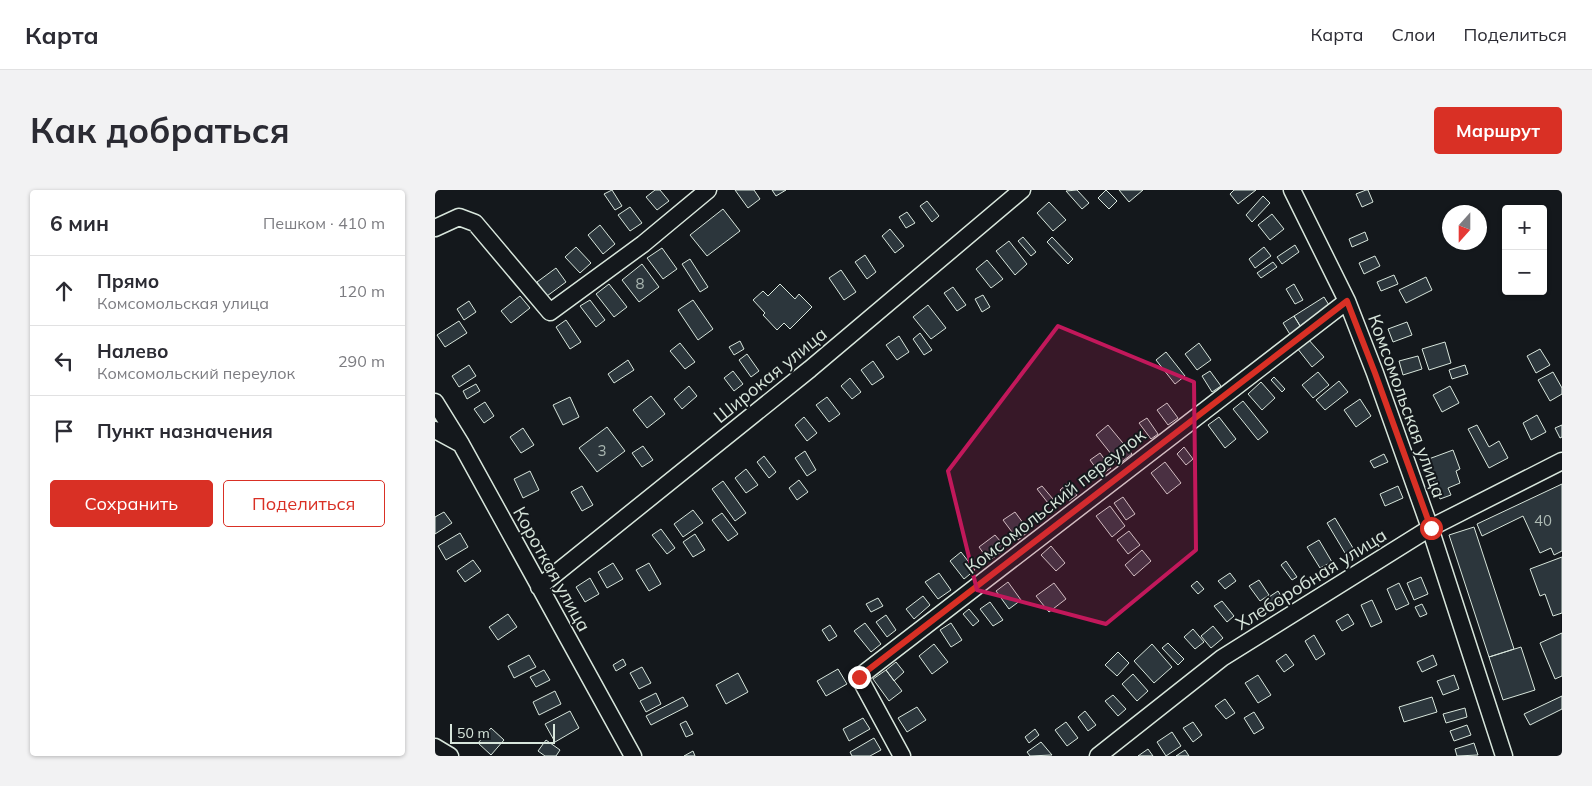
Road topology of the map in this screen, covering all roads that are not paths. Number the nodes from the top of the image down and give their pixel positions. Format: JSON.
{"nodes":[{"id":1,"x":708,"y":190,"type":"edge"},
{"id":2,"x":1022,"y":190,"type":"edge"},
{"id":3,"x":1293,"y":190,"type":"edge"},
{"id":4,"x":435,"y":228,"type":"edge"},
{"id":5,"x":1347,"y":301,"type":"junction"},
{"id":6,"x":435,"y":402,"type":"edge"},
{"id":7,"x":435,"y":430,"type":"edge"},
{"id":8,"x":461,"y":444,"type":"junction"},
{"id":9,"x":1562,"y":461,"type":"edge"},
{"id":10,"x":1431,"y":528,"type":"junction"},
{"id":11,"x":539,"y":587,"type":"junction"},
{"id":12,"x":435,"y":747,"type":"edge"},
{"id":13,"x":450,"y":756,"type":"edge"},
{"id":14,"x":633,"y":756,"type":"edge"},
{"id":15,"x":902,"y":756,"type":"edge"},
{"id":16,"x":1098,"y":756,"type":"edge"},
{"id":17,"x":1504,"y":756,"type":"edge"}],
"edges":[{"from":1,"to":4,"type":"street"},
{"from":2,"to":11,"type":"street","name":"Широкая улица"},
{"from":3,"to":5,"type":"street","name":"Комсомольская улица"},
{"from":5,"to":10,"type":"street","name":"Комсомольская улица"},
{"from":5,"to":15,"type":"street","name":"Комсомольский переулок"},
{"from":6,"to":8,"type":"street","name":"Короткая улица"},
{"from":7,"to":8,"type":"street"},
{"from":8,"to":11,"type":"street","name":"Короткая улица"},
{"from":9,"to":10,"type":"street","name":"Хлеборобная улица"},
{"from":10,"to":16,"type":"street","name":"Хлеборобная улица"},
{"from":10,"to":17,"type":"street","name":"Комсомольская улица"},
{"from":11,"to":14,"type":"street","name":"Короткая улица"},
{"from":12,"to":13,"type":"street"}]}
